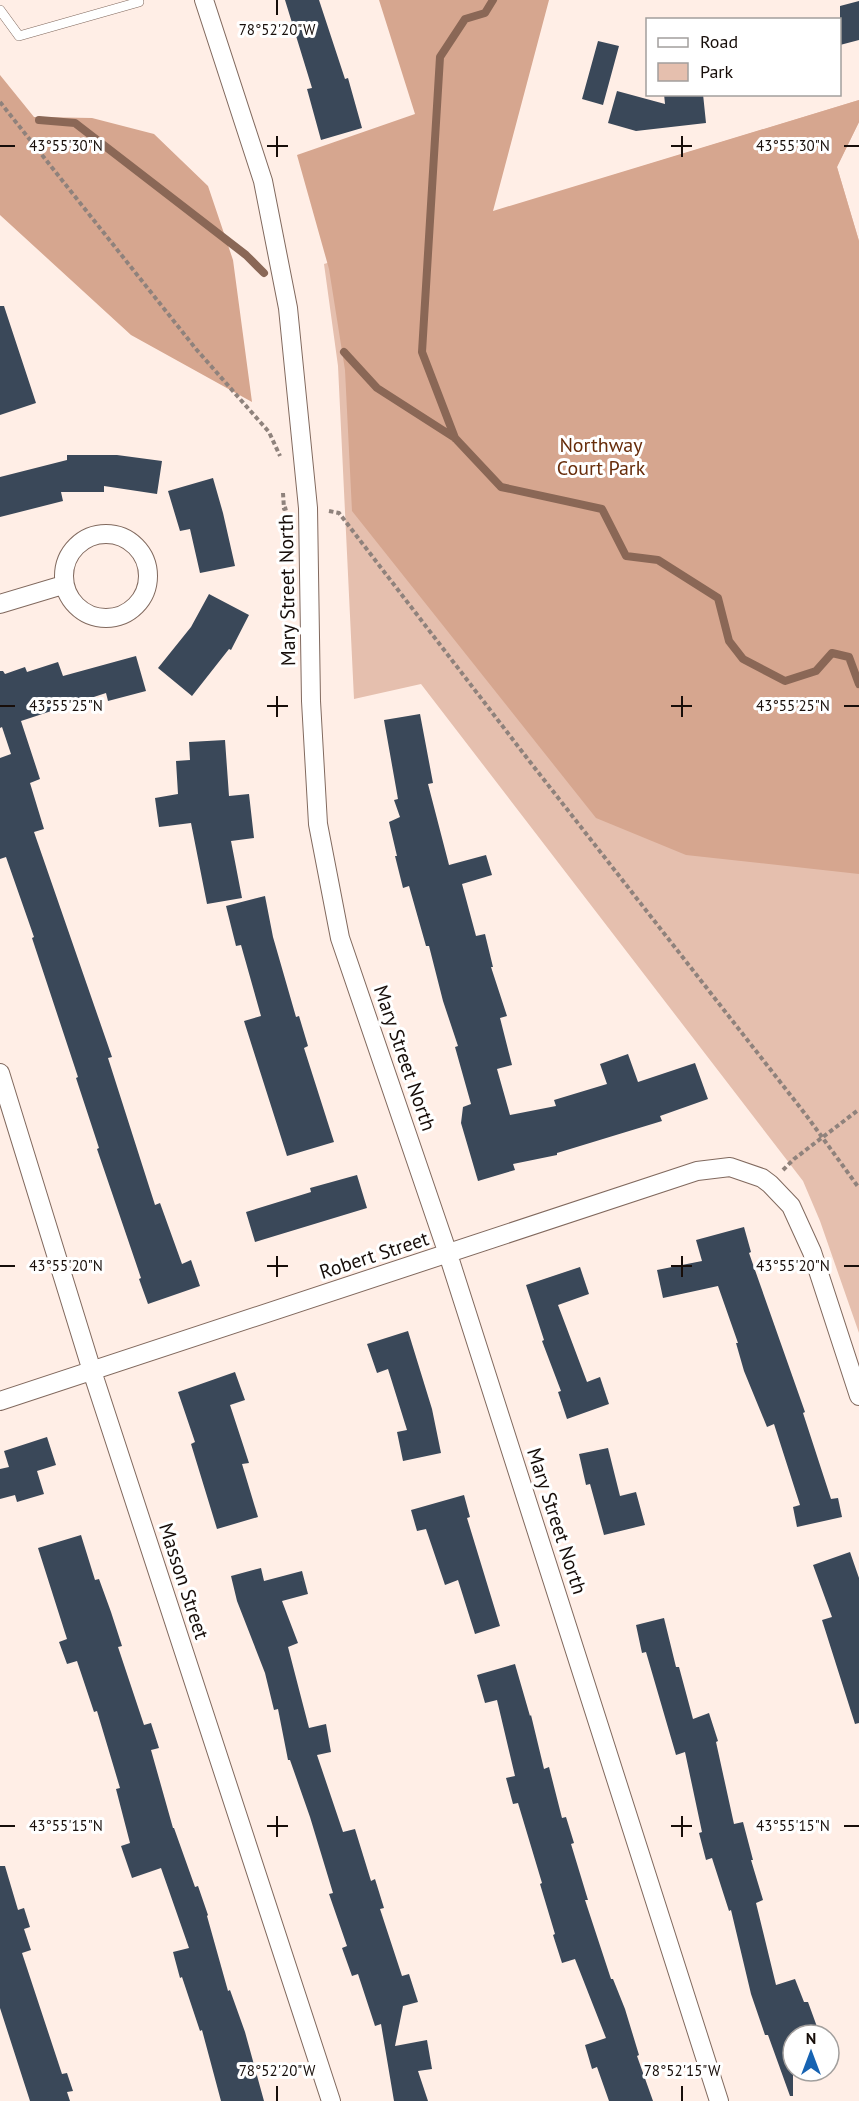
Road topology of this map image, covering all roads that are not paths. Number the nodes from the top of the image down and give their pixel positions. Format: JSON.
{"nodes":[{"id":1,"x":138,"y":0,"type":"edge"},
{"id":2,"x":204,"y":0,"type":"edge"},
{"id":3,"x":0,"y":10,"type":"edge"},
{"id":4,"x":63,"y":585,"type":"junction"},
{"id":5,"x":0,"y":604,"type":"edge"},
{"id":6,"x":0,"y":1073,"type":"edge"},
{"id":7,"x":448,"y":1254,"type":"junction"},
{"id":8,"x":92,"y":1371,"type":"junction"},
{"id":9,"x":859,"y":1396,"type":"edge"},
{"id":10,"x":0,"y":1401,"type":"edge"},
{"id":11,"x":331,"y":2101,"type":"edge"},
{"id":12,"x":718,"y":2101,"type":"edge"}],
"edges":[{"from":1,"to":3,"type":"lane"},
{"from":2,"to":7,"type":"street","name":"Mary Street North"},
{"from":4,"to":4,"type":"street"},
{"from":4,"to":5,"type":"street"},
{"from":6,"to":8,"type":"street","name":"Masson Street"},
{"from":7,"to":8,"type":"street","name":"Robert Street"},
{"from":7,"to":9,"type":"street","name":"Robert Street"},
{"from":7,"to":12,"type":"street","name":"Mary Street North"},
{"from":8,"to":10,"type":"street","name":"Robert Street"},
{"from":8,"to":11,"type":"street","name":"Masson Street"}]}
